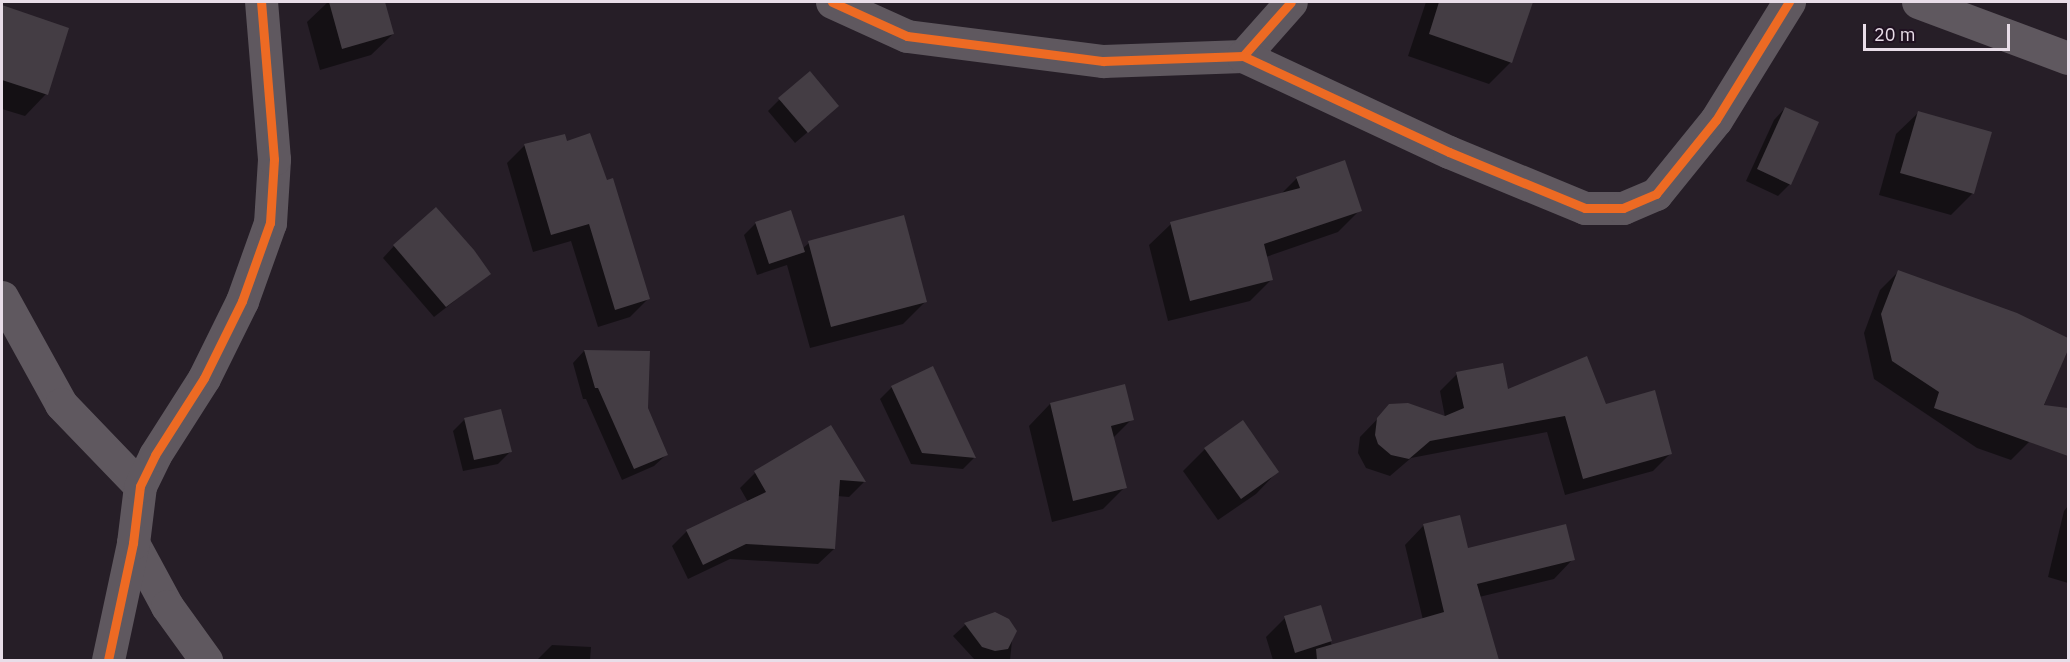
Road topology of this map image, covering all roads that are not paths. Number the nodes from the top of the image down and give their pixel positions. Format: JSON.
{"nodes":[{"id":1,"x":261,"y":2,"type":"edge"},
{"id":2,"x":832,"y":2,"type":"edge"},
{"id":3,"x":1291,"y":2,"type":"edge"},
{"id":4,"x":1789,"y":2,"type":"edge"},
{"id":5,"x":1918,"y":2,"type":"edge"},
{"id":6,"x":1243,"y":56,"type":"junction"},
{"id":7,"x":2068,"y":58,"type":"edge"},
{"id":8,"x":2,"y":297,"type":"edge"},
{"id":9,"x":140,"y":486,"type":"junction"},
{"id":10,"x":134,"y":543,"type":"junction"},
{"id":11,"x":108,"y":660,"type":"edge"},
{"id":12,"x":206,"y":660,"type":"edge"}],
"edges":[{"from":1,"to":9,"type":"street"},
{"from":2,"to":6,"type":"street"},
{"from":3,"to":6,"type":"street"},
{"from":4,"to":6,"type":"street"},
{"from":5,"to":7,"type":"street"},
{"from":8,"to":9,"type":"street"},
{"from":9,"to":10,"type":"street"},
{"from":10,"to":11,"type":"street"},
{"from":10,"to":12,"type":"street"}]}
